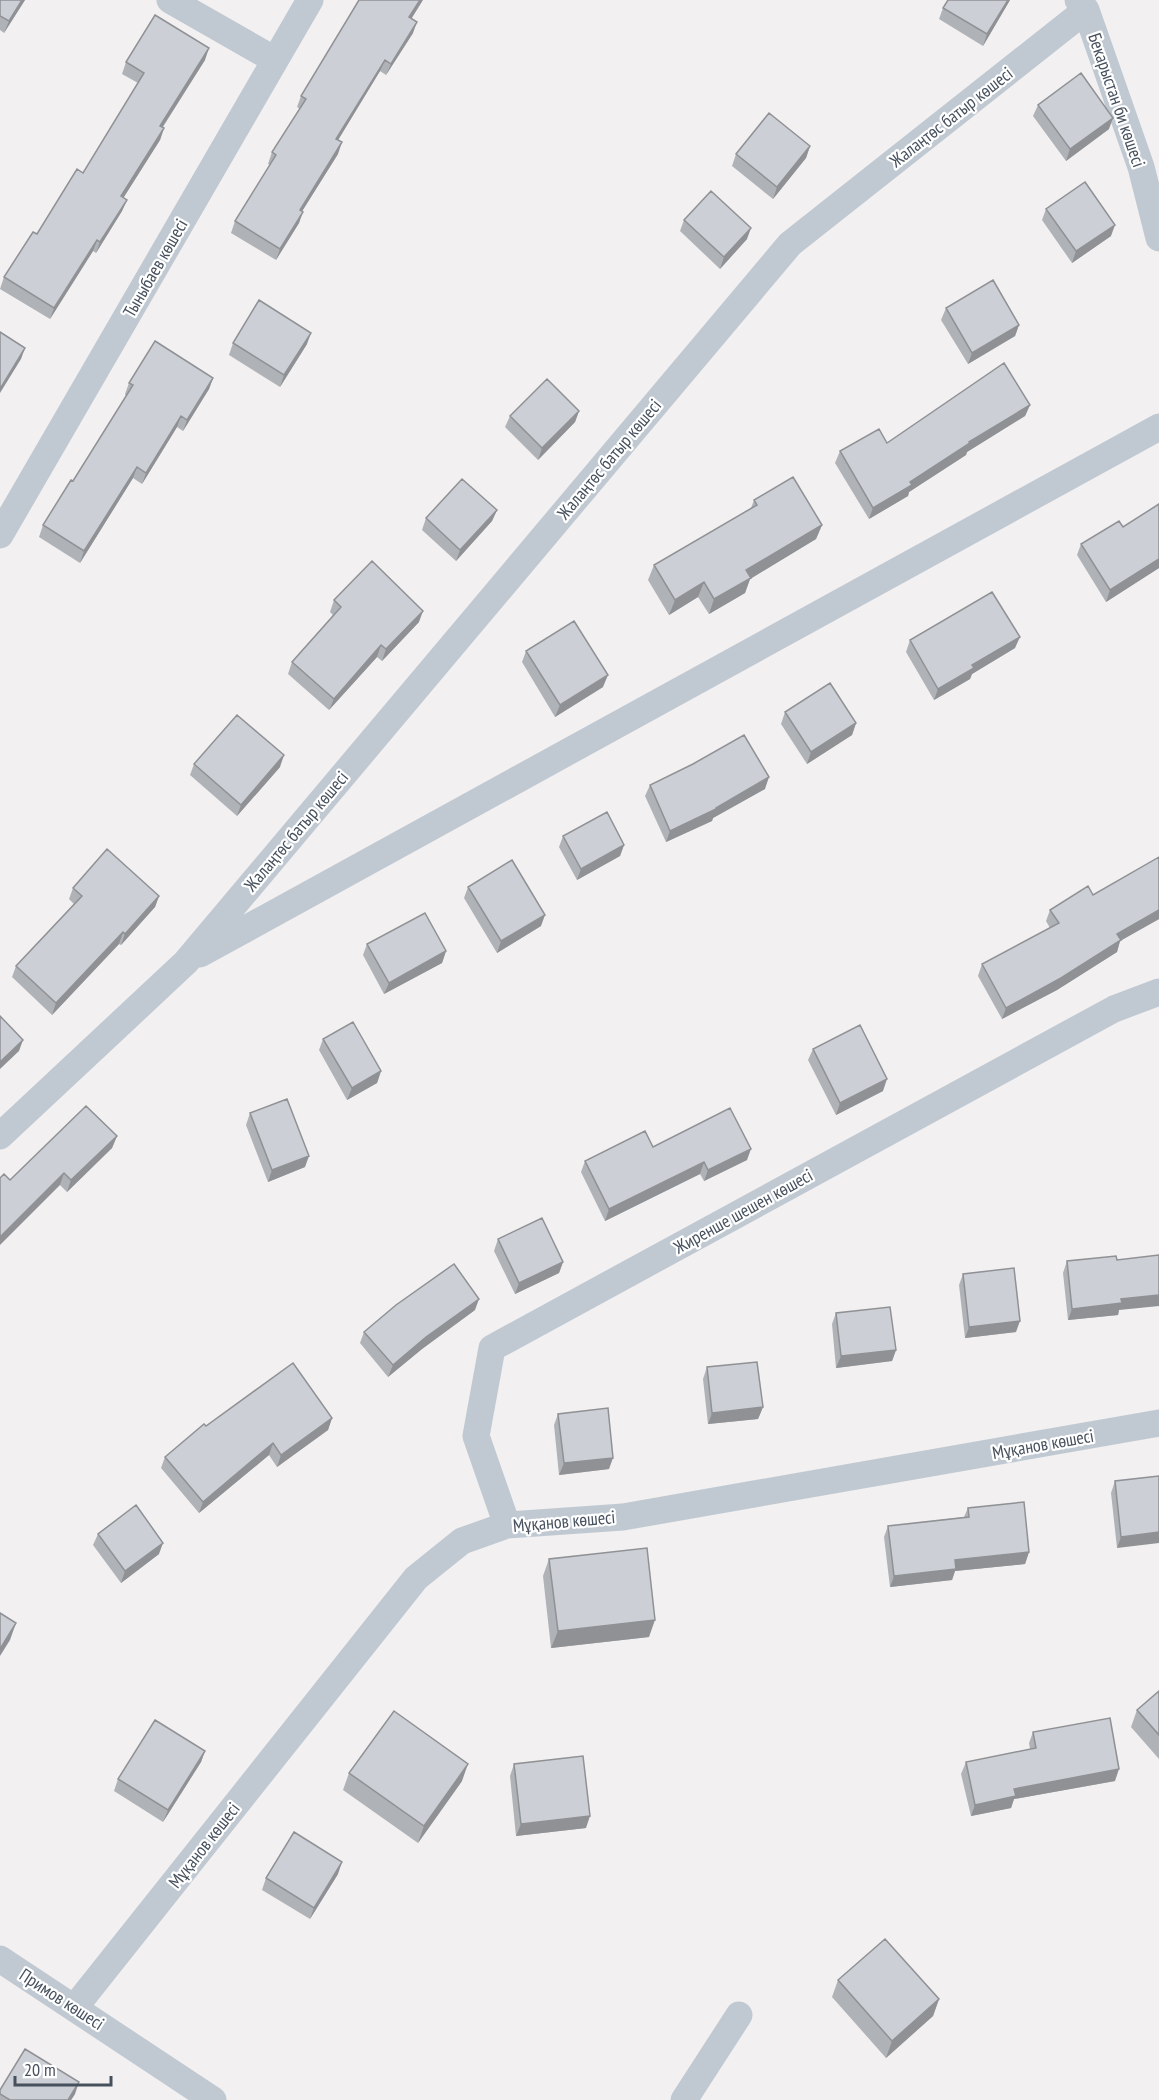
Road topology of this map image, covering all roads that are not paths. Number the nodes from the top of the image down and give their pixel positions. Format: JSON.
{"nodes":[{"id":1,"x":170,"y":0,"type":"edge"},
{"id":2,"x":310,"y":0,"type":"edge"},
{"id":3,"x":1082,"y":5,"type":"edge"},
{"id":4,"x":275,"y":60,"type":"junction"},
{"id":5,"x":1159,"y":238,"type":"edge"},
{"id":6,"x":1159,"y":427,"type":"edge"},
{"id":7,"x":0,"y":535,"type":"edge"},
{"id":8,"x":186,"y":962,"type":"junction"},
{"id":9,"x":1159,"y":992,"type":"edge"},
{"id":10,"x":0,"y":1136,"type":"edge"},
{"id":11,"x":1159,"y":1423,"type":"edge"},
{"id":12,"x":507,"y":1525,"type":"junction"},
{"id":13,"x":0,"y":1959,"type":"edge"},
{"id":14,"x":75,"y":2007,"type":"junction"},
{"id":15,"x":739,"y":2015,"type":"dead end"},
{"id":16,"x":213,"y":2100,"type":"edge"},
{"id":17,"x":684,"y":2100,"type":"edge"}],
"edges":[{"from":1,"to":4,"type":"street"},
{"from":2,"to":4,"type":"street","name":"Тыныбаев көшесі"},
{"from":3,"to":5,"type":"street","name":"Бекарыстан би көшесі"},
{"from":3,"to":8,"type":"street","name":"Жалаңтөс батыр көшесі"},
{"from":4,"to":7,"type":"street","name":"Тыныбаев көшесі"},
{"from":6,"to":8,"type":"street","name":"Жалаңтөс батыр көшесі"},
{"from":8,"to":10,"type":"street","name":"Жалаңтөс батыр көшесі"},
{"from":9,"to":12,"type":"street","name":"Жиренше шешен көшесі"},
{"from":11,"to":12,"type":"street","name":"Мұқанов көшесі"},
{"from":12,"to":14,"type":"street","name":"Мұқанов көшесі"},
{"from":13,"to":14,"type":"street","name":"Примов көшесі"},
{"from":14,"to":16,"type":"street","name":"Примов көшесі"},
{"from":15,"to":17,"type":"street"}]}
